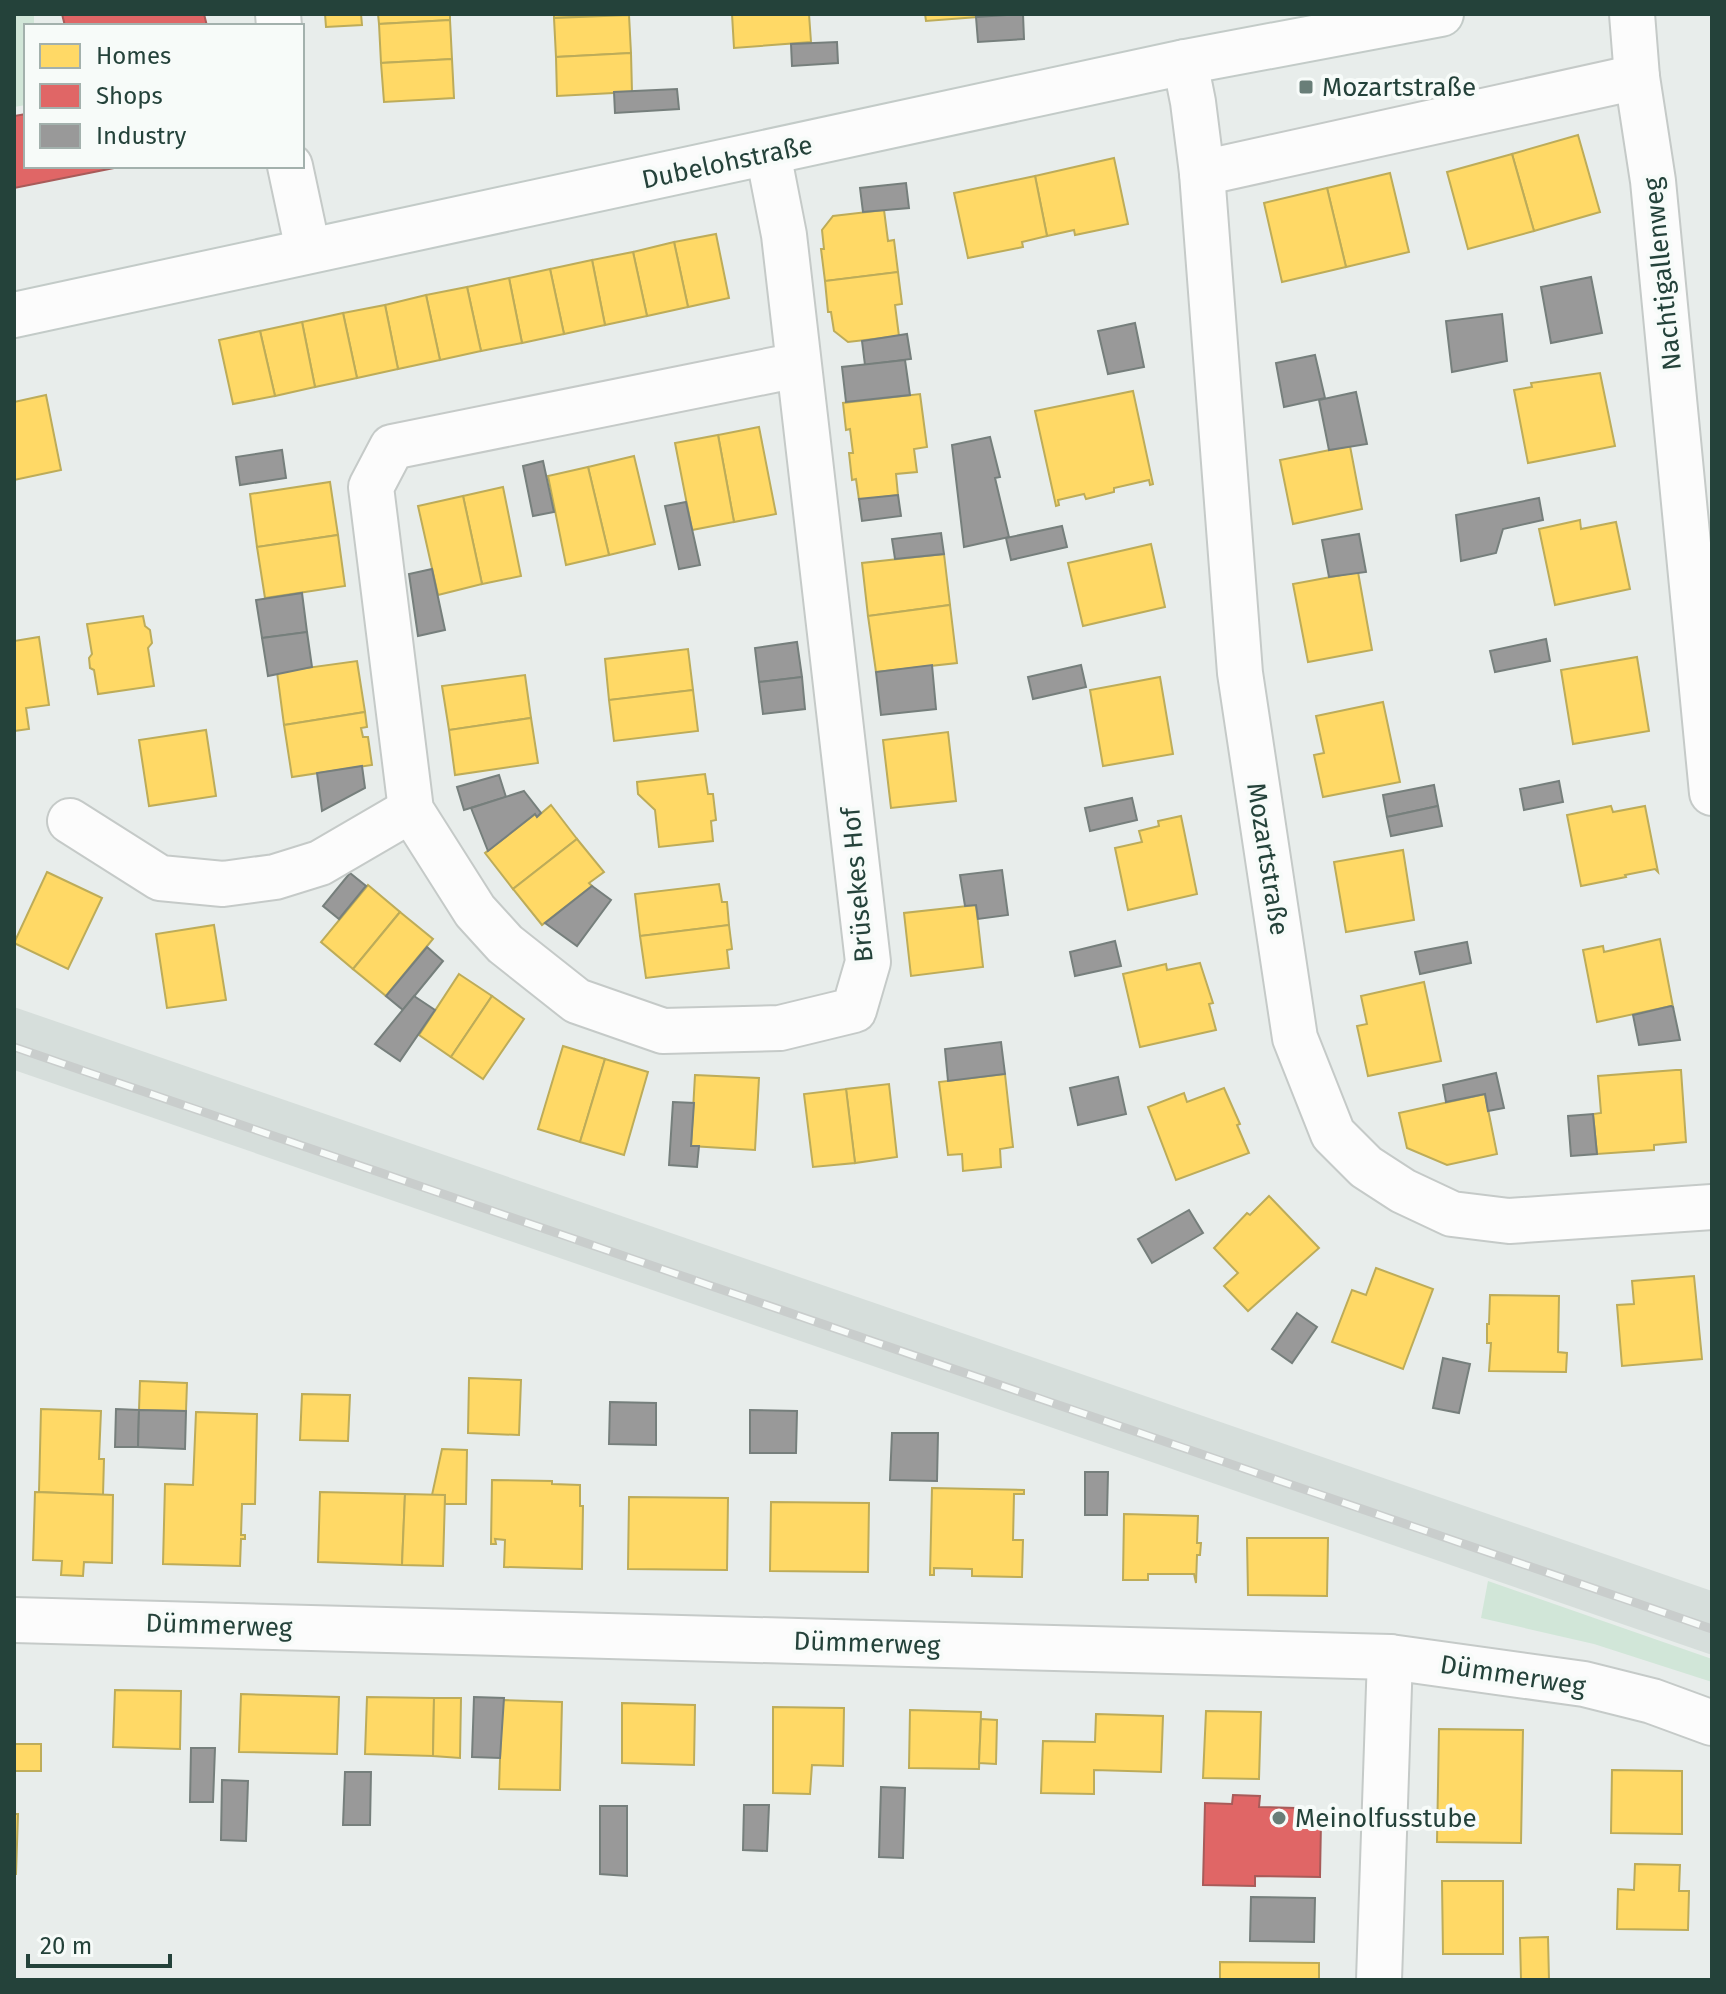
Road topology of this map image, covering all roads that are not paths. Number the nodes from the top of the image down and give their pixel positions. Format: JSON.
{"nodes":[{"id":1,"x":1441,"y":14,"type":"edge"},
{"id":2,"x":1632,"y":14,"type":"edge"},
{"id":3,"x":1316,"y":25,"type":"edge"},
{"id":4,"x":1185,"y":62,"type":"junction"},
{"id":5,"x":1637,"y":77,"type":"junction"},
{"id":6,"x":768,"y":153,"type":"junction"},
{"id":7,"x":290,"y":168,"type":"edge"},
{"id":8,"x":1202,"y":173,"type":"junction"},
{"id":9,"x":308,"y":250,"type":"junction"},
{"id":10,"x":14,"y":315,"type":"edge"},
{"id":11,"x":798,"y":365,"type":"junction"},
{"id":12,"x":1700,"y":534,"type":"edge"},
{"id":13,"x":1712,"y":793,"type":"edge"},
{"id":14,"x":411,"y":810,"type":"junction"},
{"id":15,"x":70,"y":821,"type":"dead end"},
{"id":16,"x":1712,"y":1207,"type":"edge"},
{"id":17,"x":14,"y":1620,"type":"edge"},
{"id":18,"x":1390,"y":1657,"type":"junction"},
{"id":19,"x":1712,"y":1723,"type":"edge"},
{"id":20,"x":1379,"y":1980,"type":"edge"}],
"edges":[{"from":1,"to":3,"type":"street","name":"Dubelohstraße"},
{"from":2,"to":5,"type":"street","name":"Nachtigallenweg"},
{"from":3,"to":4,"type":"street","name":"Dubelohstraße"},
{"from":4,"to":6,"type":"street","name":"Dubelohstraße"},
{"from":4,"to":8,"type":"street","name":"Mozartstraße"},
{"from":5,"to":8,"type":"street"},
{"from":5,"to":12,"type":"street","name":"Nachtigallenweg"},
{"from":6,"to":9,"type":"street","name":"Dubelohstraße"},
{"from":6,"to":11,"type":"street","name":"Brüsekes Hof"},
{"from":7,"to":9,"type":"street"},
{"from":8,"to":16,"type":"street","name":"Mozartstraße"},
{"from":9,"to":10,"type":"street","name":"Dubelohstraße"},
{"from":11,"to":14,"type":"street","name":"Brüsekes Hof"},
{"from":11,"to":14,"type":"street","name":"Brüsekes Hof"},
{"from":12,"to":13,"type":"street","name":"Nachtigallenweg"},
{"from":14,"to":15,"type":"street"},
{"from":17,"to":18,"type":"street","name":"Dümmerweg"},
{"from":18,"to":19,"type":"street","name":"Dümmerweg"},
{"from":18,"to":20,"type":"street"}]}
